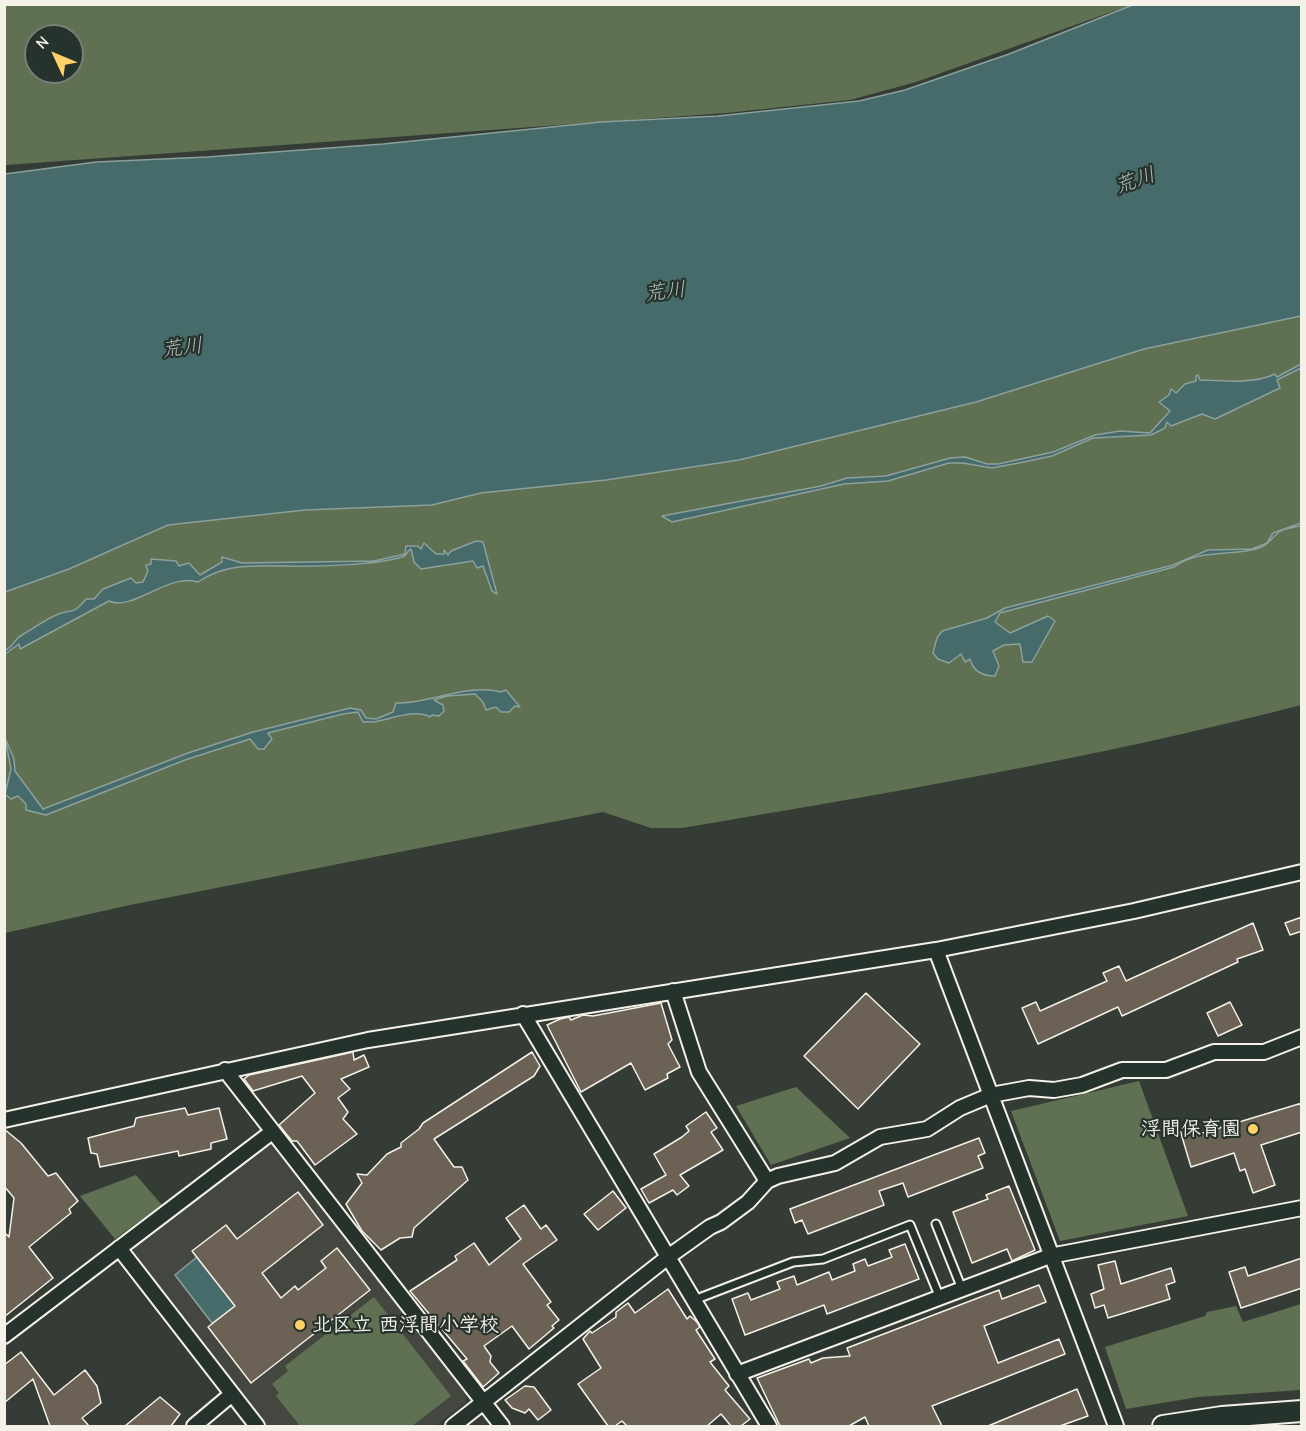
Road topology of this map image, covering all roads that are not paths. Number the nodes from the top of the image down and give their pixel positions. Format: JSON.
{"nodes":[{"id":1,"x":1302,"y":872,"type":"edge"},
{"id":2,"x":936,"y":950,"type":"junction"},
{"id":3,"x":673,"y":991,"type":"junction"},
{"id":4,"x":523,"y":1014,"type":"junction"},
{"id":5,"x":1302,"y":1037,"type":"edge"},
{"id":6,"x":225,"y":1070,"type":"junction"},
{"id":7,"x":991,"y":1095,"type":"junction"},
{"id":8,"x":4,"y":1120,"type":"edge"},
{"id":9,"x":273,"y":1132,"type":"junction"},
{"id":10,"x":767,"y":1181,"type":"junction"},
{"id":11,"x":1302,"y":1208,"type":"edge"},
{"id":12,"x":936,"y":1224,"type":"dead end"},
{"id":13,"x":119,"y":1248,"type":"junction"},
{"id":14,"x":1050,"y":1256,"type":"junction"},
{"id":15,"x":668,"y":1257,"type":"junction"},
{"id":16,"x":962,"y":1289,"type":"junction"},
{"id":17,"x":940,"y":1298,"type":"junction"},
{"id":18,"x":694,"y":1300,"type":"junction"},
{"id":19,"x":4,"y":1336,"type":"edge"},
{"id":20,"x":737,"y":1374,"type":"junction"},
{"id":21,"x":232,"y":1394,"type":"junction"},
{"id":22,"x":483,"y":1402,"type":"junction"},
{"id":23,"x":1302,"y":1411,"type":"edge"},
{"id":24,"x":194,"y":1426,"type":"edge"},
{"id":25,"x":257,"y":1426,"type":"edge"},
{"id":26,"x":453,"y":1426,"type":"edge"},
{"id":27,"x":502,"y":1426,"type":"edge"},
{"id":28,"x":768,"y":1426,"type":"edge"},
{"id":29,"x":1116,"y":1426,"type":"edge"},
{"id":30,"x":1163,"y":1426,"type":"edge"}],
"edges":[{"from":1,"to":2,"type":"street"},
{"from":2,"to":3,"type":"street"},
{"from":2,"to":7,"type":"street"},
{"from":3,"to":4,"type":"street"},
{"from":3,"to":10,"type":"street"},
{"from":4,"to":6,"type":"street"},
{"from":4,"to":15,"type":"street"},
{"from":5,"to":7,"type":"street"},
{"from":6,"to":8,"type":"street"},
{"from":6,"to":9,"type":"street"},
{"from":7,"to":10,"type":"street"},
{"from":7,"to":14,"type":"street"},
{"from":9,"to":13,"type":"street"},
{"from":9,"to":22,"type":"street"},
{"from":10,"to":15,"type":"street"},
{"from":11,"to":14,"type":"street"},
{"from":12,"to":16,"type":"lane"},
{"from":13,"to":19,"type":"street"},
{"from":13,"to":21,"type":"street"},
{"from":14,"to":16,"type":"street"},
{"from":14,"to":29,"type":"street"},
{"from":15,"to":18,"type":"street"},
{"from":15,"to":22,"type":"street"},
{"from":16,"to":17,"type":"street"},
{"from":17,"to":18,"type":"lane"},
{"from":17,"to":20,"type":"street"},
{"from":18,"to":20,"type":"street"},
{"from":20,"to":28,"type":"street"},
{"from":21,"to":24,"type":"street"},
{"from":21,"to":25,"type":"street"},
{"from":22,"to":26,"type":"street"},
{"from":22,"to":27,"type":"street"},
{"from":23,"to":30,"type":"main road"}]}
